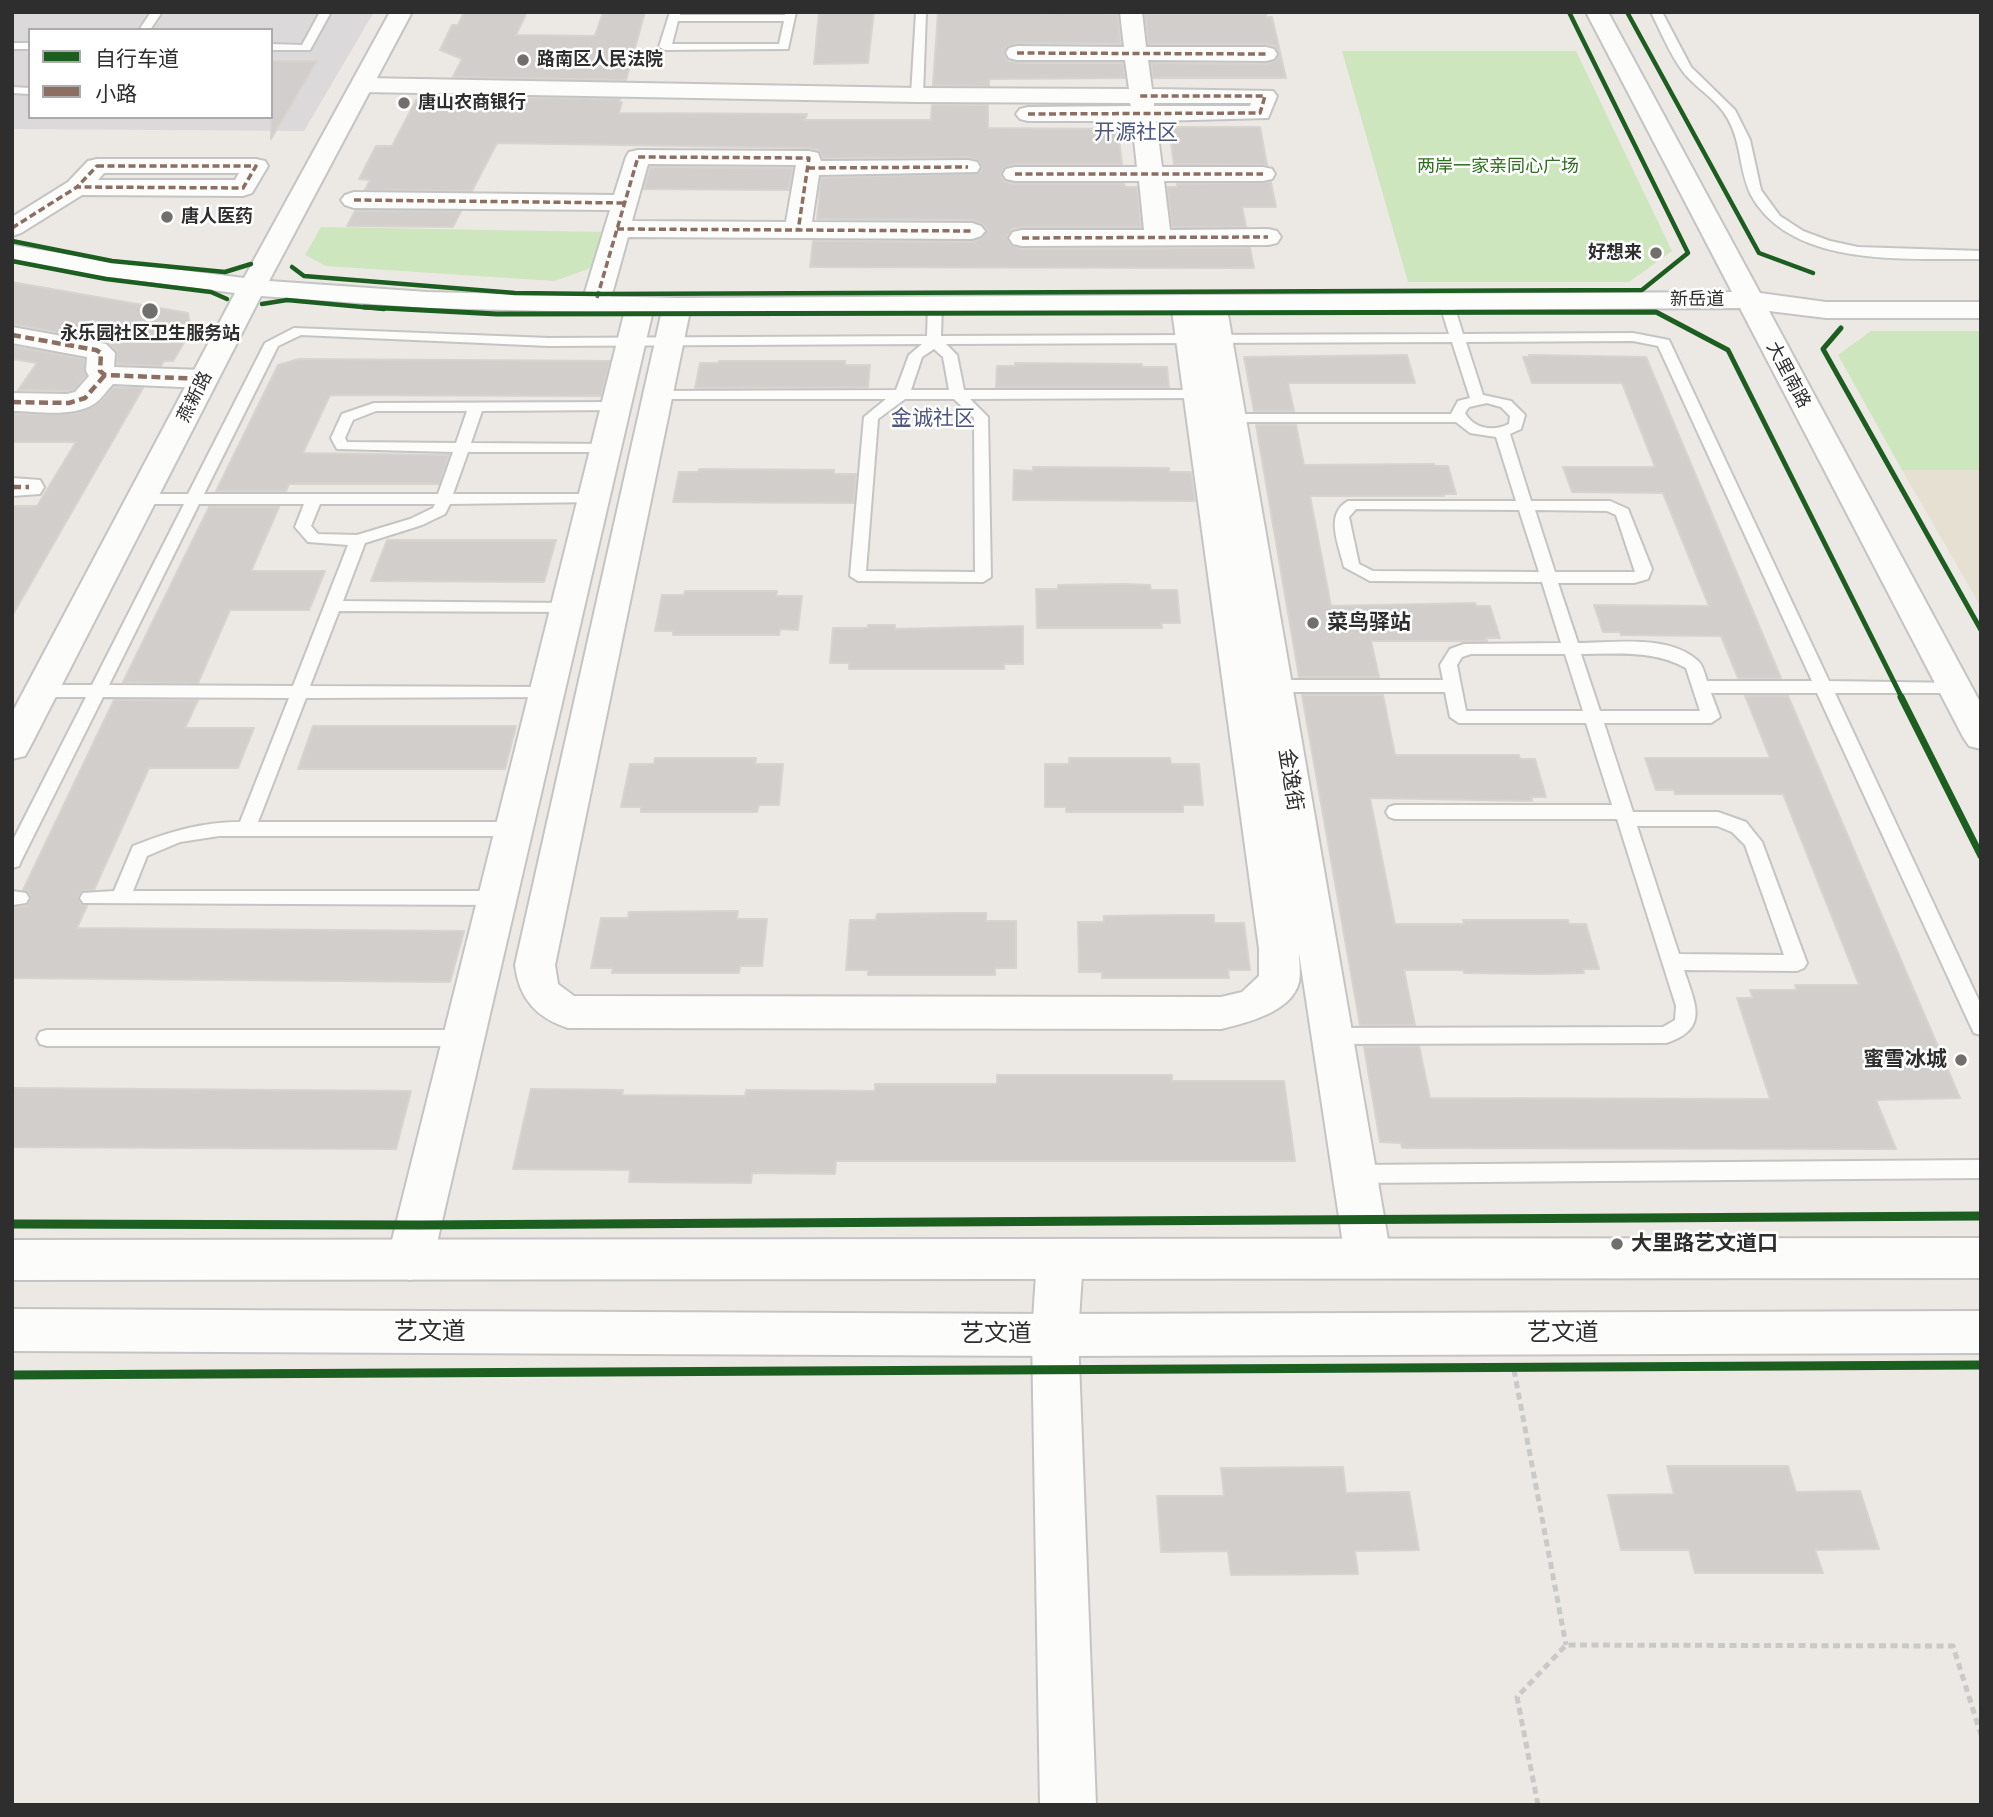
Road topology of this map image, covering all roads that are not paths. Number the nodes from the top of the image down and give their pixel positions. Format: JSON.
{"nodes":[{"id":1,"x":157,"y":12,"type":"edge"},
{"id":2,"x":326,"y":12,"type":"edge"},
{"id":3,"x":401,"y":12,"type":"edge"},
{"id":4,"x":921,"y":12,"type":"edge"},
{"id":5,"x":1131,"y":12,"type":"edge"},
{"id":6,"x":1597,"y":12,"type":"edge"},
{"id":7,"x":1656,"y":12,"type":"edge"},
{"id":8,"x":674,"y":15,"type":"edge"},
{"id":9,"x":790,"y":15,"type":"edge"},
{"id":10,"x":145,"y":28,"type":"edge"},
{"id":11,"x":273,"y":47,"type":"edge"},
{"id":12,"x":1017,"y":53,"type":"dead end"},
{"id":13,"x":1136,"y":53,"type":"junction"},
{"id":14,"x":1266,"y":54,"type":"dead end"},
{"id":15,"x":363,"y":85,"type":"junction"},
{"id":16,"x":917,"y":95,"type":"junction"},
{"id":17,"x":1141,"y":105,"type":"junction"},
{"id":18,"x":1028,"y":114,"type":"dead end"},
{"id":19,"x":968,"y":167,"type":"dead end"},
{"id":20,"x":808,"y":168,"type":"junction"},
{"id":21,"x":1015,"y":174,"type":"dead end"},
{"id":22,"x":1150,"y":174,"type":"junction"},
{"id":23,"x":1262,"y":174,"type":"dead end"},
{"id":24,"x":78,"y":187,"type":"junction"},
{"id":25,"x":354,"y":200,"type":"dead end"},
{"id":26,"x":625,"y":202,"type":"junction"},
{"id":27,"x":12,"y":228,"type":"edge"},
{"id":28,"x":617,"y":229,"type":"junction"},
{"id":29,"x":798,"y":231,"type":"junction"},
{"id":30,"x":972,"y":231,"type":"dead end"},
{"id":31,"x":1269,"y":237,"type":"dead end"},
{"id":32,"x":1022,"y":238,"type":"dead end"},
{"id":33,"x":1158,"y":238,"type":"junction"},
{"id":34,"x":12,"y":253,"type":"edge"},
{"id":35,"x":1981,"y":255,"type":"edge"},
{"id":36,"x":1981,"y":286,"type":"edge"},
{"id":37,"x":252,"y":287,"type":"junction"},
{"id":38,"x":1747,"y":300,"type":"junction"},
{"id":39,"x":1446,"y":302,"type":"junction"},
{"id":40,"x":1198,"y":303,"type":"junction"},
{"id":41,"x":595,"y":305,"type":"junction"},
{"id":42,"x":935,"y":305,"type":"junction"},
{"id":43,"x":640,"y":306,"type":"junction"},
{"id":44,"x":677,"y":306,"type":"junction"},
{"id":45,"x":1981,"y":310,"type":"edge"},
{"id":46,"x":12,"y":335,"type":"edge"},
{"id":47,"x":1458,"y":338,"type":"junction"},
{"id":48,"x":1204,"y":340,"type":"junction"},
{"id":49,"x":669,"y":341,"type":"junction"},
{"id":50,"x":632,"y":342,"type":"junction"},
{"id":51,"x":934,"y":342,"type":"junction"},
{"id":52,"x":106,"y":375,"type":"junction"},
{"id":53,"x":204,"y":379,"type":"junction"},
{"id":54,"x":902,"y":394,"type":"junction"},
{"id":55,"x":957,"y":394,"type":"junction"},
{"id":56,"x":1198,"y":394,"type":"junction"},
{"id":57,"x":658,"y":396,"type":"junction"},
{"id":58,"x":1477,"y":399,"type":"junction"},
{"id":59,"x":12,"y":402,"type":"edge"},
{"id":60,"x":617,"y":406,"type":"junction"},
{"id":61,"x":476,"y":407,"type":"junction"},
{"id":62,"x":1231,"y":418,"type":"junction"},
{"id":63,"x":1459,"y":418,"type":"junction"},
{"id":64,"x":1502,"y":433,"type":"junction"},
{"id":65,"x":462,"y":447,"type":"junction"},
{"id":66,"x":606,"y":448,"type":"junction"},
{"id":67,"x":141,"y":499,"type":"junction"},
{"id":68,"x":194,"y":499,"type":"junction"},
{"id":69,"x":314,"y":499,"type":"junction"},
{"id":70,"x":445,"y":499,"type":"junction"},
{"id":71,"x":594,"y":499,"type":"junction"},
{"id":72,"x":1524,"y":504,"type":"junction"},
{"id":73,"x":358,"y":540,"type":"junction"},
{"id":74,"x":1548,"y":577,"type":"junction"},
{"id":75,"x":332,"y":606,"type":"junction"},
{"id":76,"x":567,"y":608,"type":"junction"},
{"id":77,"x":1571,"y":648,"type":"junction"},
{"id":78,"x":1275,"y":686,"type":"junction"},
{"id":79,"x":1452,"y":686,"type":"junction"},
{"id":80,"x":1701,"y":687,"type":"junction"},
{"id":81,"x":1823,"y":687,"type":"junction"},
{"id":82,"x":1954,"y":687,"type":"junction"},
{"id":83,"x":41,"y":691,"type":"junction"},
{"id":84,"x":97,"y":692,"type":"junction"},
{"id":85,"x":298,"y":692,"type":"junction"},
{"id":86,"x":547,"y":693,"type":"junction"},
{"id":87,"x":1593,"y":717,"type":"junction"},
{"id":88,"x":1981,"y":737,"type":"edge"},
{"id":89,"x":12,"y":747,"type":"edge"},
{"id":90,"x":1395,"y":812,"type":"dead end"},
{"id":91,"x":1625,"y":815,"type":"junction"},
{"id":92,"x":247,"y":828,"type":"junction"},
{"id":93,"x":514,"y":829,"type":"junction"},
{"id":94,"x":12,"y":861,"type":"edge"},
{"id":95,"x":90,"y":898,"type":"dead end"},
{"id":96,"x":120,"y":898,"type":"junction"},
{"id":97,"x":497,"y":898,"type":"junction"},
{"id":98,"x":1672,"y":962,"type":"junction"},
{"id":99,"x":1981,"y":1027,"type":"edge"},
{"id":100,"x":1332,"y":1036,"type":"junction"},
{"id":101,"x":47,"y":1038,"type":"dead end"},
{"id":102,"x":464,"y":1038,"type":"junction"},
{"id":103,"x":1981,"y":1169,"type":"edge"},
{"id":104,"x":1355,"y":1174,"type":"junction"},
{"id":105,"x":1368,"y":1257,"type":"junction"},
{"id":106,"x":1981,"y":1258,"type":"edge"},
{"id":107,"x":1060,"y":1259,"type":"junction"},
{"id":108,"x":12,"y":1260,"type":"edge"},
{"id":109,"x":410,"y":1260,"type":"junction"},
{"id":110,"x":12,"y":1330,"type":"edge"},
{"id":111,"x":1981,"y":1332,"type":"edge"},
{"id":112,"x":1055,"y":1335,"type":"junction"},
{"id":113,"x":1068,"y":1805,"type":"edge"}],
"edges":[{"from":1,"to":10,"type":"lane"},
{"from":2,"to":11,"type":"lane"},
{"from":3,"to":15,"type":"street","name":"燕新路"},
{"from":4,"to":16,"type":"lane"},
{"from":5,"to":13,"type":"street"},
{"from":6,"to":38,"type":"street","name":"大里南路"},
{"from":7,"to":35,"type":"lane"},
{"from":8,"to":9,"type":"lane"},
{"from":8,"to":9,"type":"lane"},
{"from":12,"to":13,"type":"street"},
{"from":13,"to":14,"type":"street"},
{"from":13,"to":17,"type":"street"},
{"from":15,"to":16,"type":"street"},
{"from":15,"to":37,"type":"street","name":"燕新路"},
{"from":16,"to":17,"type":"street"},
{"from":17,"to":18,"type":"street"},
{"from":17,"to":22,"type":"street"},
{"from":19,"to":20,"type":"street"},
{"from":20,"to":26,"type":"street"},
{"from":20,"to":29,"type":"street"},
{"from":21,"to":22,"type":"street"},
{"from":22,"to":23,"type":"street"},
{"from":22,"to":33,"type":"street"},
{"from":24,"to":24,"type":"street"},
{"from":24,"to":27,"type":"street"},
{"from":25,"to":26,"type":"street"},
{"from":26,"to":28,"type":"street"},
{"from":28,"to":29,"type":"street"},
{"from":28,"to":41,"type":"street"},
{"from":29,"to":30,"type":"street"},
{"from":31,"to":33,"type":"street"},
{"from":32,"to":33,"type":"street"},
{"from":34,"to":37,"type":"street","name":"新岳道"},
{"from":36,"to":38,"type":"street","name":"新岳道"},
{"from":37,"to":41,"type":"street","name":"新岳道"},
{"from":37,"to":53,"type":"street","name":"燕新路"},
{"from":38,"to":39,"type":"street","name":"新岳道"},
{"from":38,"to":45,"type":"street","name":"新岳道"},
{"from":38,"to":82,"type":"street","name":"大里南路"},
{"from":39,"to":40,"type":"street","name":"新岳道"},
{"from":39,"to":47,"type":"lane"},
{"from":40,"to":42,"type":"street","name":"新岳道"},
{"from":40,"to":48,"type":"street","name":"金逸街"},
{"from":41,"to":43,"type":"street","name":"新岳道"},
{"from":42,"to":44,"type":"street","name":"新岳道"},
{"from":42,"to":51,"type":"lane"},
{"from":43,"to":44,"type":"street","name":"新岳道"},
{"from":43,"to":50,"type":"street"},
{"from":44,"to":49,"type":"street"},
{"from":46,"to":52,"type":"street"},
{"from":47,"to":48,"type":"lane"},
{"from":47,"to":58,"type":"lane"},
{"from":47,"to":81,"type":"lane"},
{"from":48,"to":51,"type":"lane"},
{"from":48,"to":56,"type":"street"},
{"from":48,"to":62,"type":"street","name":"金逸街"},
{"from":49,"to":50,"type":"lane"},
{"from":49,"to":51,"type":"lane"},
{"from":49,"to":57,"type":"street"},
{"from":50,"to":60,"type":"street"},
{"from":50,"to":68,"type":"lane"},
{"from":51,"to":54,"type":"lane"},
{"from":51,"to":55,"type":"lane"},
{"from":52,"to":53,"type":"street"},
{"from":52,"to":59,"type":"street"},
{"from":53,"to":67,"type":"street","name":"燕新路"},
{"from":54,"to":55,"type":"lane"},
{"from":54,"to":55,"type":"lane"},
{"from":54,"to":57,"type":"lane"},
{"from":55,"to":56,"type":"lane"},
{"from":56,"to":57,"type":"street"},
{"from":58,"to":63,"type":"lane"},
{"from":58,"to":64,"type":"lane"},
{"from":60,"to":61,"type":"lane"},
{"from":60,"to":66,"type":"street"},
{"from":61,"to":65,"type":"lane"},
{"from":61,"to":65,"type":"lane"},
{"from":62,"to":63,"type":"lane"},
{"from":62,"to":78,"type":"street","name":"金逸街"},
{"from":63,"to":64,"type":"lane"},
{"from":64,"to":72,"type":"lane"},
{"from":65,"to":66,"type":"lane"},
{"from":65,"to":70,"type":"lane"},
{"from":66,"to":71,"type":"street"},
{"from":67,"to":68,"type":"lane"},
{"from":67,"to":83,"type":"street","name":"燕新路"},
{"from":68,"to":69,"type":"lane"},
{"from":68,"to":84,"type":"lane"},
{"from":69,"to":70,"type":"lane"},
{"from":69,"to":73,"type":"lane"},
{"from":70,"to":71,"type":"lane"},
{"from":70,"to":73,"type":"lane"},
{"from":71,"to":76,"type":"street"},
{"from":72,"to":74,"type":"lane"},
{"from":72,"to":74,"type":"lane"},
{"from":72,"to":74,"type":"lane"},
{"from":73,"to":75,"type":"lane"},
{"from":74,"to":77,"type":"lane"},
{"from":75,"to":76,"type":"lane"},
{"from":75,"to":85,"type":"lane"},
{"from":76,"to":86,"type":"street"},
{"from":77,"to":79,"type":"lane"},
{"from":77,"to":80,"type":"lane"},
{"from":77,"to":87,"type":"lane"},
{"from":78,"to":79,"type":"lane"},
{"from":78,"to":100,"type":"street","name":"金逸街"},
{"from":79,"to":87,"type":"lane"},
{"from":80,"to":81,"type":"lane"},
{"from":80,"to":87,"type":"lane"},
{"from":81,"to":82,"type":"lane"},
{"from":81,"to":99,"type":"lane"},
{"from":82,"to":88,"type":"street","name":"大里南路"},
{"from":83,"to":84,"type":"lane"},
{"from":83,"to":89,"type":"street","name":"燕新路"},
{"from":84,"to":85,"type":"lane"},
{"from":84,"to":94,"type":"lane"},
{"from":85,"to":86,"type":"lane"},
{"from":85,"to":92,"type":"lane"},
{"from":86,"to":93,"type":"street"},
{"from":87,"to":91,"type":"lane"},
{"from":90,"to":91,"type":"lane"},
{"from":91,"to":98,"type":"lane"},
{"from":91,"to":98,"type":"lane"},
{"from":92,"to":93,"type":"lane"},
{"from":92,"to":96,"type":"lane"},
{"from":93,"to":97,"type":"street"},
{"from":95,"to":96,"type":"lane"},
{"from":96,"to":97,"type":"lane"},
{"from":97,"to":102,"type":"street"},
{"from":98,"to":100,"type":"lane"},
{"from":100,"to":104,"type":"street","name":"金逸街"},
{"from":101,"to":102,"type":"lane"},
{"from":102,"to":109,"type":"street"},
{"from":103,"to":104,"type":"lane"},
{"from":104,"to":105,"type":"street","name":"金逸街"},
{"from":105,"to":106,"type":"street"},
{"from":105,"to":107,"type":"street"},
{"from":107,"to":109,"type":"street"},
{"from":107,"to":112,"type":"street"},
{"from":108,"to":109,"type":"street"},
{"from":110,"to":112,"type":"street","name":"艺文道"},
{"from":111,"to":112,"type":"street","name":"艺文道"},
{"from":112,"to":113,"type":"street"}]}
